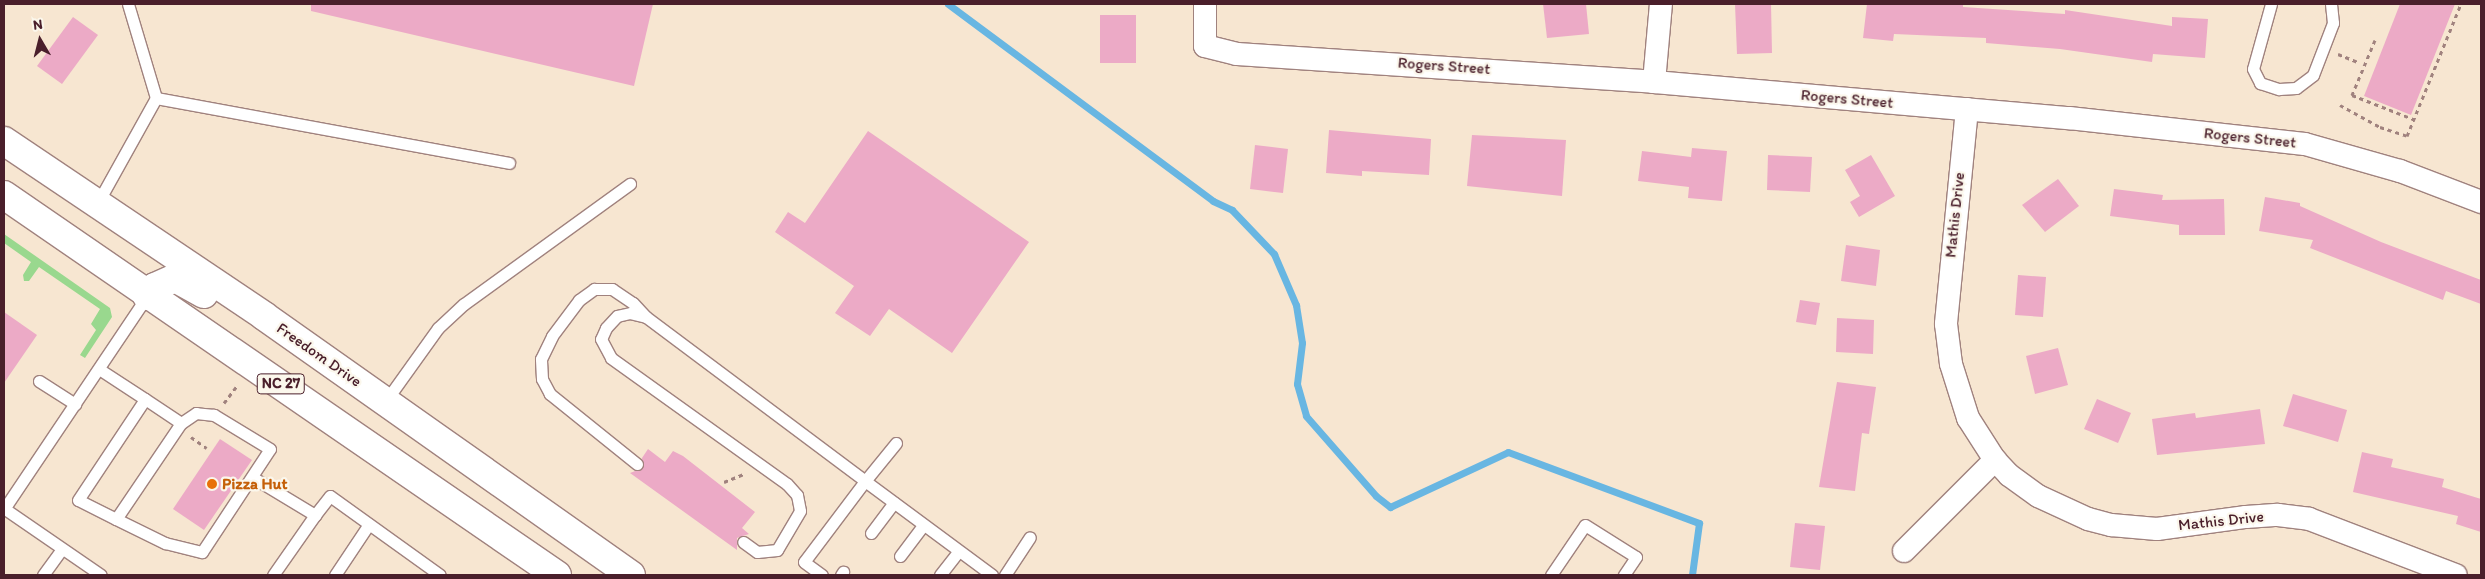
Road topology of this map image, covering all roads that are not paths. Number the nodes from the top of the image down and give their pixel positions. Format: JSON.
{"nodes":[{"id":1,"x":128,"y":4,"type":"edge"},
{"id":2,"x":1205,"y":4,"type":"edge"},
{"id":3,"x":1661,"y":4,"type":"edge"},
{"id":4,"x":2271,"y":4,"type":"edge"},
{"id":5,"x":2331,"y":4,"type":"edge"},
{"id":6,"x":1654,"y":82,"type":"junction"},
{"id":7,"x":156,"y":98,"type":"junction"},
{"id":8,"x":1967,"y":109,"type":"junction"},
{"id":9,"x":4,"y":141,"type":"edge"},
{"id":10,"x":509,"y":163,"type":"dead end"},
{"id":11,"x":630,"y":184,"type":"dead end"},
{"id":12,"x":4,"y":195,"type":"edge"},
{"id":13,"x":2481,"y":202,"type":"edge"},
{"id":14,"x":96,"y":206,"type":"junction"},
{"id":15,"x":147,"y":296,"type":"junction"},
{"id":16,"x":264,"y":316,"type":"junction"},
{"id":17,"x":646,"y":316,"type":"junction"},
{"id":18,"x":99,"y":369,"type":"junction"},
{"id":19,"x":39,"y":381,"type":"dead end"},
{"id":20,"x":145,"y":399,"type":"junction"},
{"id":21,"x":385,"y":402,"type":"junction"},
{"id":22,"x":75,"y":404,"type":"junction"},
{"id":23,"x":181,"y":423,"type":"junction"},
{"id":24,"x":896,"y":443,"type":"dead end"},
{"id":25,"x":1995,"y":460,"type":"junction"},
{"id":26,"x":637,"y":464,"type":"dead end"},
{"id":27,"x":252,"y":477,"type":"junction"},
{"id":28,"x":866,"y":481,"type":"junction"},
{"id":29,"x":894,"y":503,"type":"junction"},
{"id":30,"x":4,"y":509,"type":"edge"},
{"id":31,"x":315,"y":515,"type":"junction"},
{"id":32,"x":116,"y":519,"type":"junction"},
{"id":33,"x":369,"y":524,"type":"junction"},
{"id":34,"x":923,"y":525,"type":"junction"},
{"id":35,"x":871,"y":533,"type":"dead end"},
{"id":36,"x":1030,"y":537,"type":"dead end"},
{"id":37,"x":743,"y":542,"type":"dead end"},
{"id":38,"x":62,"y":549,"type":"junction"},
{"id":39,"x":1904,"y":550,"type":"dead end"},
{"id":40,"x":958,"y":552,"type":"junction"},
{"id":41,"x":900,"y":556,"type":"dead end"},
{"id":42,"x":545,"y":572,"type":"edge"},
{"id":43,"x":43,"y":575,"type":"edge"},
{"id":44,"x":101,"y":575,"type":"edge"},
{"id":45,"x":272,"y":575,"type":"edge"},
{"id":46,"x":335,"y":575,"type":"edge"},
{"id":47,"x":440,"y":575,"type":"edge"},
{"id":48,"x":631,"y":575,"type":"edge"},
{"id":49,"x":822,"y":575,"type":"edge"},
{"id":50,"x":940,"y":575,"type":"edge"},
{"id":51,"x":992,"y":575,"type":"edge"},
{"id":52,"x":1005,"y":575,"type":"edge"},
{"id":53,"x":1551,"y":575,"type":"edge"},
{"id":54,"x":1624,"y":575,"type":"edge"},
{"id":55,"x":2456,"y":575,"type":"edge"}],
"edges":[{"from":1,"to":7,"type":"lane"},
{"from":2,"to":6,"type":"street","name":"Rogers Street"},
{"from":3,"to":6,"type":"street"},
{"from":4,"to":5,"type":"lane"},
{"from":6,"to":8,"type":"street","name":"Rogers Street"},
{"from":7,"to":10,"type":"lane"},
{"from":7,"to":14,"type":"lane"},
{"from":8,"to":13,"type":"street","name":"Rogers Street"},
{"from":8,"to":25,"type":"street","name":"Mathis Drive"},
{"from":9,"to":14,"type":"main road","name":"Freedom Drive","number":"NC 27"},
{"from":11,"to":21,"type":"lane"},
{"from":12,"to":15,"type":"main road","number":"NC 27"},
{"from":14,"to":16,"type":"main road","name":"Freedom Drive","number":"NC 27"},
{"from":15,"to":16,"type":"main road"},
{"from":15,"to":18,"type":"lane"},
{"from":15,"to":42,"type":"main road","number":"NC 27"},
{"from":16,"to":21,"type":"main road","name":"Freedom Drive","number":"NC 27"},
{"from":17,"to":26,"type":"lane"},
{"from":17,"to":28,"type":"lane"},
{"from":17,"to":37,"type":"lane"},
{"from":18,"to":20,"type":"lane"},
{"from":18,"to":22,"type":"lane"},
{"from":19,"to":22,"type":"lane"},
{"from":20,"to":23,"type":"lane"},
{"from":20,"to":32,"type":"lane"},
{"from":21,"to":48,"type":"main road","name":"Freedom Drive","number":"NC 27"},
{"from":22,"to":30,"type":"lane"},
{"from":23,"to":27,"type":"lane"},
{"from":23,"to":32,"type":"lane"},
{"from":24,"to":28,"type":"lane"},
{"from":25,"to":39,"type":"street"},
{"from":25,"to":55,"type":"street","name":"Mathis Drive"},
{"from":27,"to":31,"type":"lane"},
{"from":27,"to":32,"type":"lane"},
{"from":28,"to":29,"type":"lane"},
{"from":28,"to":49,"type":"lane"},
{"from":29,"to":34,"type":"lane"},
{"from":29,"to":35,"type":"lane"},
{"from":30,"to":38,"type":"lane"},
{"from":31,"to":33,"type":"lane"},
{"from":31,"to":45,"type":"lane"},
{"from":33,"to":46,"type":"lane"},
{"from":33,"to":47,"type":"lane"},
{"from":34,"to":40,"type":"lane"},
{"from":34,"to":41,"type":"lane"},
{"from":36,"to":52,"type":"lane"},
{"from":38,"to":43,"type":"lane"},
{"from":38,"to":44,"type":"lane"},
{"from":40,"to":50,"type":"lane"},
{"from":40,"to":51,"type":"lane"},
{"from":53,"to":54,"type":"lane"}]}
